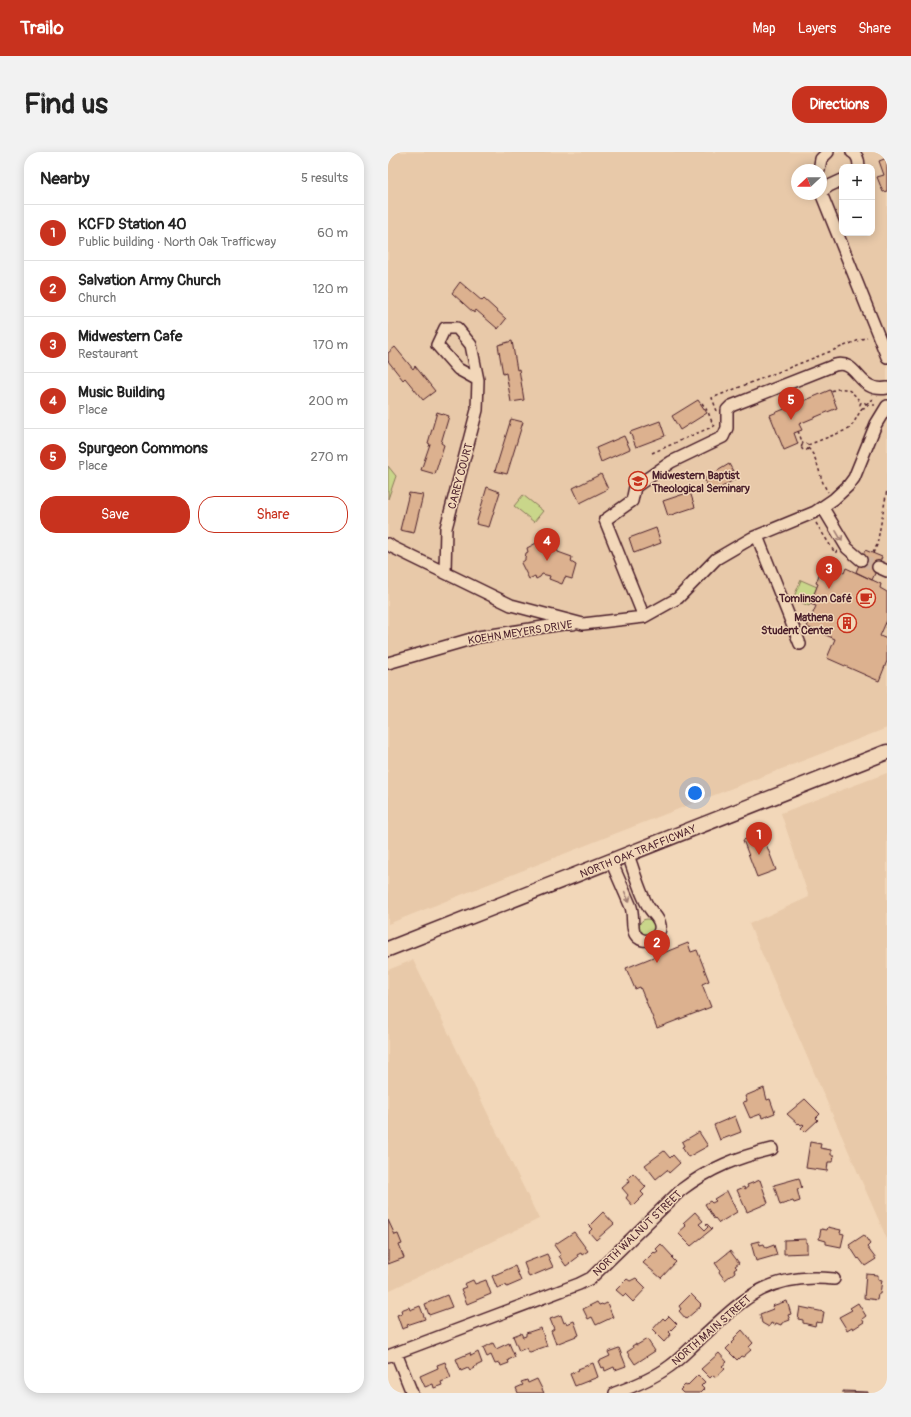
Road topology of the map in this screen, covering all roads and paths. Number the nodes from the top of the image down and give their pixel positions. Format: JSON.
{"nodes":[{"id":1,"x":828,"y":152,"type":"edge"},
{"id":2,"x":852,"y":152,"type":"edge"},
{"id":3,"x":820,"y":164,"type":"edge"},
{"id":4,"x":859,"y":164,"type":"edge"},
{"id":5,"x":839,"y":181,"type":"edge"},
{"id":6,"x":827,"y":188,"type":"edge"},
{"id":7,"x":824,"y":200,"type":"edge"},
{"id":8,"x":887,"y":357,"type":"edge"},
{"id":9,"x":478,"y":380,"type":"junction"},
{"id":10,"x":887,"y":388,"type":"edge"},
{"id":11,"x":831,"y":391,"type":"dead end"},
{"id":12,"x":878,"y":396,"type":"dead end"},
{"id":13,"x":702,"y":403,"type":"dead end"},
{"id":14,"x":861,"y":403,"type":"junction"},
{"id":15,"x":867,"y":404,"type":"junction"},
{"id":16,"x":882,"y":406,"type":"edge"},
{"id":17,"x":862,"y":408,"type":"junction"},
{"id":18,"x":714,"y":427,"type":"dead end"},
{"id":19,"x":798,"y":432,"type":"dead end"},
{"id":20,"x":803,"y":444,"type":"junction"},
{"id":21,"x":808,"y":447,"type":"junction"},
{"id":22,"x":887,"y":490,"type":"edge"},
{"id":23,"x":830,"y":495,"type":"dead end"},
{"id":24,"x":823,"y":508,"type":"junction"},
{"id":25,"x":757,"y":536,"type":"junction"},
{"id":26,"x":389,"y":549,"type":"edge"},
{"id":27,"x":873,"y":553,"type":"dead end"},
{"id":28,"x":861,"y":560,"type":"tunnel mouth"},
{"id":29,"x":444,"y":572,"type":"junction"},
{"id":30,"x":644,"y":618,"type":"junction"},
{"id":31,"x":584,"y":624,"type":"junction"},
{"id":32,"x":800,"y":644,"type":"dead end"},
{"id":33,"x":388,"y":663,"type":"edge"},
{"id":34,"x":887,"y":752,"type":"edge"},
{"id":35,"x":628,"y":855,"type":"junction"},
{"id":36,"x":611,"y":861,"type":"junction"},
{"id":37,"x":388,"y":949,"type":"edge"},
{"id":38,"x":772,"y":1149,"type":"dead end"},
{"id":39,"x":834,"y":1279,"type":"dead end"},
{"id":40,"x":392,"y":1355,"type":"edge"},
{"id":41,"x":412,"y":1393,"type":"edge"},
{"id":42,"x":616,"y":1393,"type":"edge"}],
"edges":[{"from":1,"to":3,"type":"street"},
{"from":2,"to":4,"type":"street"},
{"from":5,"to":6,"type":"street"},
{"from":7,"to":8,"type":"street"},
{"from":9,"to":9,"type":"street","name":"CAREY COURT"},
{"from":9,"to":29,"type":"street","name":"CAREY COURT"},
{"from":10,"to":30,"type":"street"},
{"from":11,"to":14,"type":"path"},
{"from":12,"to":15,"type":"path"},
{"from":13,"to":18,"type":"path"},
{"from":14,"to":15,"type":"path"},
{"from":14,"to":17,"type":"path"},
{"from":15,"to":16,"type":"path"},
{"from":15,"to":17,"type":"path"},
{"from":16,"to":24,"type":"street"},
{"from":17,"to":21,"type":"path"},
{"from":19,"to":20,"type":"path"},
{"from":20,"to":21,"type":"path"},
{"from":20,"to":21,"type":"path"},
{"from":21,"to":23,"type":"path"},
{"from":22,"to":27,"type":"path"},
{"from":24,"to":25,"type":"street"},
{"from":24,"to":28,"type":"street","one_way":true},
{"from":25,"to":30,"type":"street"},
{"from":25,"to":32,"type":"street"},
{"from":26,"to":29,"type":"street"},
{"from":29,"to":31,"type":"street"},
{"from":30,"to":31,"type":"street"},
{"from":31,"to":33,"type":"street","name":"KOEHN MEYERS DRIVE"},
{"from":34,"to":35,"type":"main road","name":"NORTH OAK TRAFFICWAY"},
{"from":35,"to":36,"type":"main road","name":"NORTH OAK TRAFFICWAY"},
{"from":36,"to":35,"type":"street","one_way":true},
{"from":36,"to":37,"type":"main road","name":"NORTH OAK TRAFFICWAY"},
{"from":38,"to":40,"type":"street","name":"NORTH WALNUT STREET"},
{"from":39,"to":42,"type":"street","name":"NORTH MAIN STREET"},
{"from":40,"to":41,"type":"street"}]}
